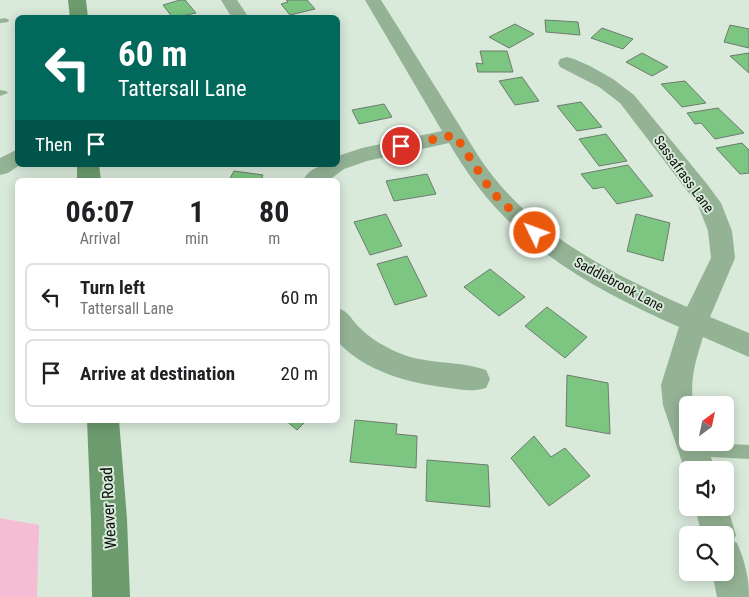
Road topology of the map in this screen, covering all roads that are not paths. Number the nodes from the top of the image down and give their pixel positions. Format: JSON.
{"nodes":[{"id":1,"x":77,"y":0,"type":"edge"},
{"id":2,"x":229,"y":0,"type":"edge"},
{"id":3,"x":373,"y":0,"type":"edge"},
{"id":4,"x":78,"y":15,"type":"edge"},
{"id":5,"x":239,"y":15,"type":"edge"},
{"id":6,"x":567,"y":63,"type":"dead end"},
{"id":7,"x":455,"y":135,"type":"junction"},
{"id":8,"x":15,"y":158,"type":"edge"},
{"id":9,"x":340,"y":163,"type":"edge"},
{"id":10,"x":332,"y":167,"type":"edge"},
{"id":11,"x":0,"y":168,"type":"edge"},
{"id":12,"x":317,"y":178,"type":"edge"},
{"id":13,"x":694,"y":322,"type":"junction"},
{"id":14,"x":340,"y":325,"type":"edge"},
{"id":15,"x":749,"y":345,"type":"edge"},
{"id":16,"x":476,"y":379,"type":"dead end"},
{"id":17,"x":679,"y":408,"type":"edge"},
{"id":18,"x":103,"y":423,"type":"edge"},
{"id":19,"x":730,"y":451,"type":"edge"},
{"id":20,"x":749,"y":452,"type":"edge"},
{"id":21,"x":731,"y":581,"type":"edge"},
{"id":22,"x":111,"y":597,"type":"edge"},
{"id":23,"x":735,"y":597,"type":"edge"}],
"edges":[{"from":1,"to":4,"type":"main road"},
{"from":2,"to":5,"type":"street"},
{"from":3,"to":7,"type":"street","name":"Saddlebrook Lane"},
{"from":6,"to":13,"type":"street","name":"Sassafrass Lane"},
{"from":7,"to":9,"type":"street"},
{"from":7,"to":13,"type":"street","name":"Saddlebrook Lane"},
{"from":8,"to":11,"type":"street"},
{"from":10,"to":12,"type":"street"},
{"from":13,"to":15,"type":"street","name":"Saddlebrook Lane"},
{"from":13,"to":17,"type":"street","name":"Sassafrass Lane"},
{"from":14,"to":16,"type":"street"},
{"from":18,"to":22,"type":"main road","name":"Weaver Road"},
{"from":19,"to":20,"type":"lane"},
{"from":21,"to":23,"type":"street"}]}
